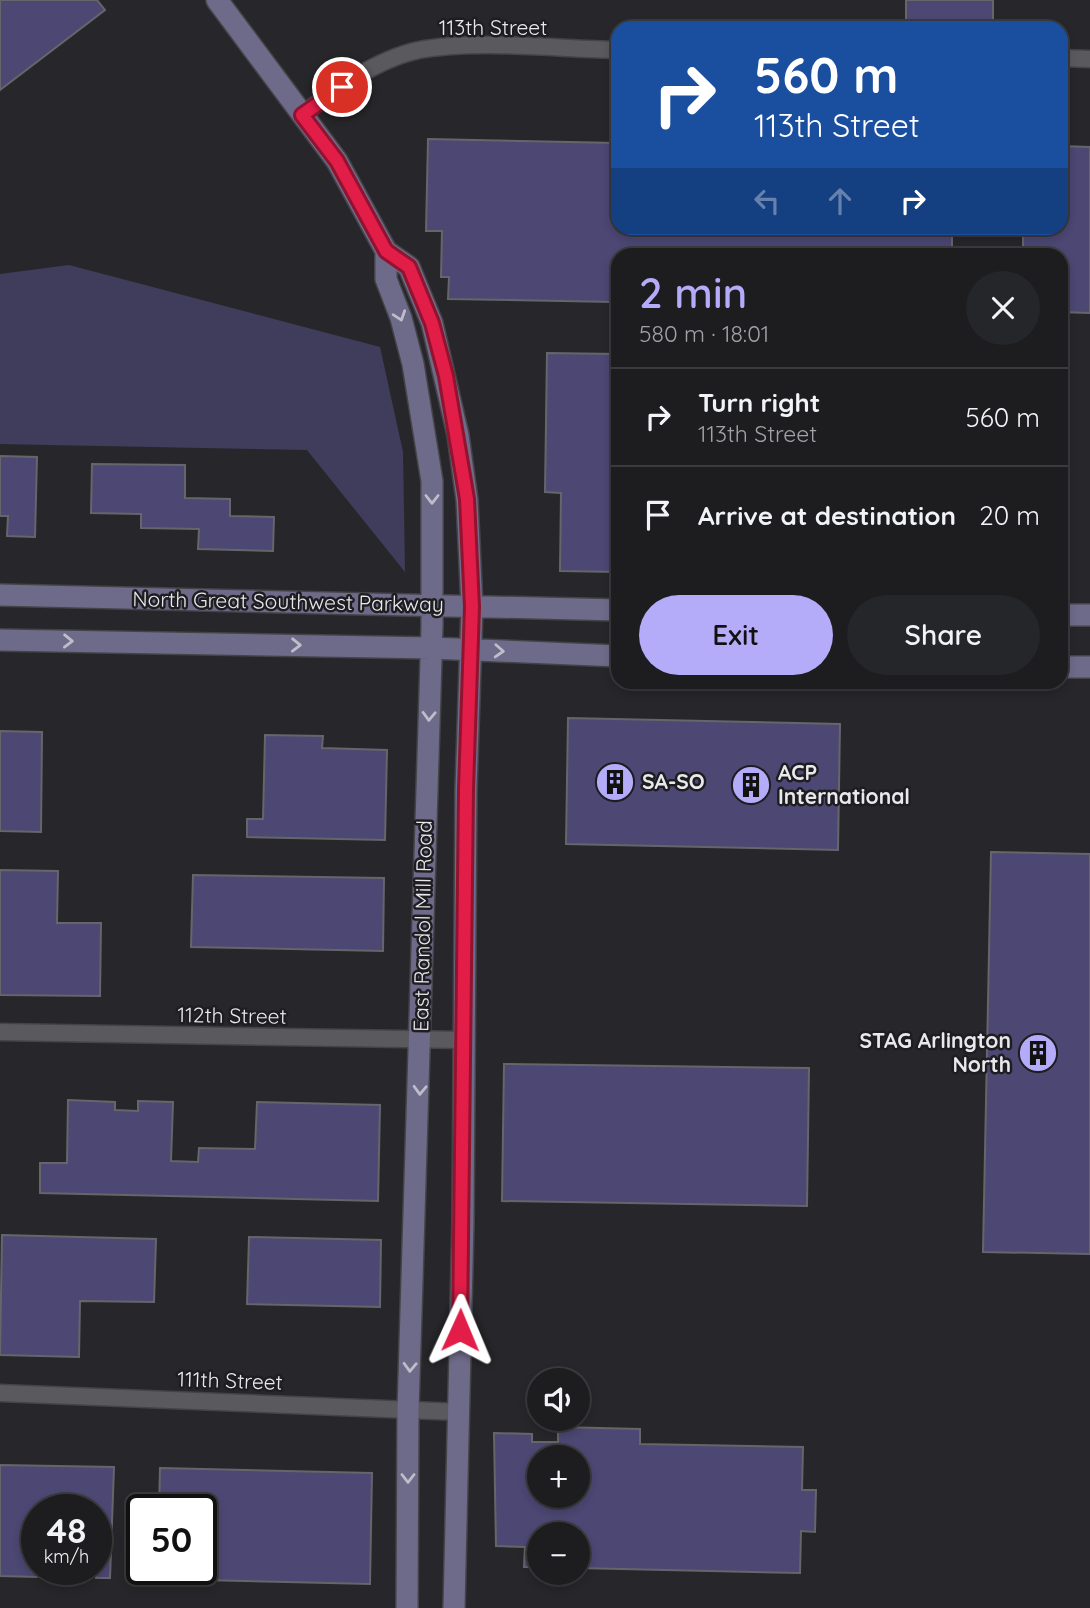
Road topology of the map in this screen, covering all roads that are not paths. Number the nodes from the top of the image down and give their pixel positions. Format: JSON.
{"nodes":[{"id":1,"x":217,"y":0,"type":"edge"},
{"id":2,"x":611,"y":50,"type":"edge"},
{"id":3,"x":1068,"y":58,"type":"edge"},
{"id":4,"x":1090,"y":59,"type":"edge"},
{"id":5,"x":302,"y":115,"type":"junction"},
{"id":6,"x":386,"y":251,"type":"junction"},
{"id":7,"x":0,"y":595,"type":"edge"},
{"id":8,"x":432,"y":604,"type":"junction"},
{"id":9,"x":472,"y":607,"type":"junction"},
{"id":10,"x":611,"y":610,"type":"edge"},
{"id":11,"x":1068,"y":615,"type":"edge"},
{"id":12,"x":1090,"y":615,"type":"edge"},
{"id":13,"x":0,"y":640,"type":"edge"},
{"id":14,"x":431,"y":648,"type":"junction"},
{"id":15,"x":470,"y":650,"type":"junction"},
{"id":16,"x":611,"y":656,"type":"edge"},
{"id":17,"x":1068,"y":667,"type":"edge"},
{"id":18,"x":1090,"y":667,"type":"edge"},
{"id":19,"x":0,"y":1032,"type":"edge"},
{"id":20,"x":421,"y":1040,"type":"junction"},
{"id":21,"x":463,"y":1040,"type":"junction"},
{"id":22,"x":0,"y":1393,"type":"edge"},
{"id":23,"x":408,"y":1409,"type":"junction"},
{"id":24,"x":458,"y":1412,"type":"junction"},
{"id":25,"x":407,"y":1608,"type":"edge"},
{"id":26,"x":454,"y":1608,"type":"edge"}],
"edges":[{"from":1,"to":5,"type":"main road","name":"East Randol Mill Road"},
{"from":2,"to":5,"type":"street","name":"113th Street"},
{"from":3,"to":4,"type":"street"},
{"from":5,"to":6,"type":"main road","name":"East Randol Mill Road"},
{"from":6,"to":8,"type":"main road","name":"East Randol Mill Road","one_way":true},
{"from":6,"to":9,"type":"main road","name":"East Randol Mill Road"},
{"from":7,"to":8,"type":"main road","name":"North Great Southwest Parkway"},
{"from":8,"to":9,"type":"main road","name":"North Great Southwest Parkway"},
{"from":8,"to":14,"type":"main road","name":"East Randol Mill Road"},
{"from":9,"to":10,"type":"main road","name":"North Great Southwest Parkway"},
{"from":9,"to":15,"type":"main road","name":"East Randol Mill Road"},
{"from":11,"to":12,"type":"main road"},
{"from":13,"to":14,"type":"main road","name":"North Great Southwest Parkway","one_way":true},
{"from":14,"to":15,"type":"main road","name":"North Great Southwest Parkway"},
{"from":14,"to":20,"type":"main road","name":"East Randol Mill Road","one_way":true},
{"from":15,"to":16,"type":"main road","name":"North Great Southwest Parkway","one_way":true},
{"from":15,"to":21,"type":"main road","name":"East Randol Mill Road"},
{"from":17,"to":18,"type":"main road"},
{"from":19,"to":20,"type":"street","name":"112th Street"},
{"from":20,"to":21,"type":"street","name":"112th Street"},
{"from":20,"to":23,"type":"main road","name":"East Randol Mill Road","one_way":true},
{"from":21,"to":24,"type":"main road","name":"East Randol Mill Road"},
{"from":22,"to":23,"type":"street","name":"111th Street"},
{"from":23,"to":24,"type":"street","name":"111th Street"},
{"from":23,"to":25,"type":"main road","name":"East Randol Mill Road","one_way":true},
{"from":24,"to":26,"type":"main road","name":"East Randol Mill Road"}]}
